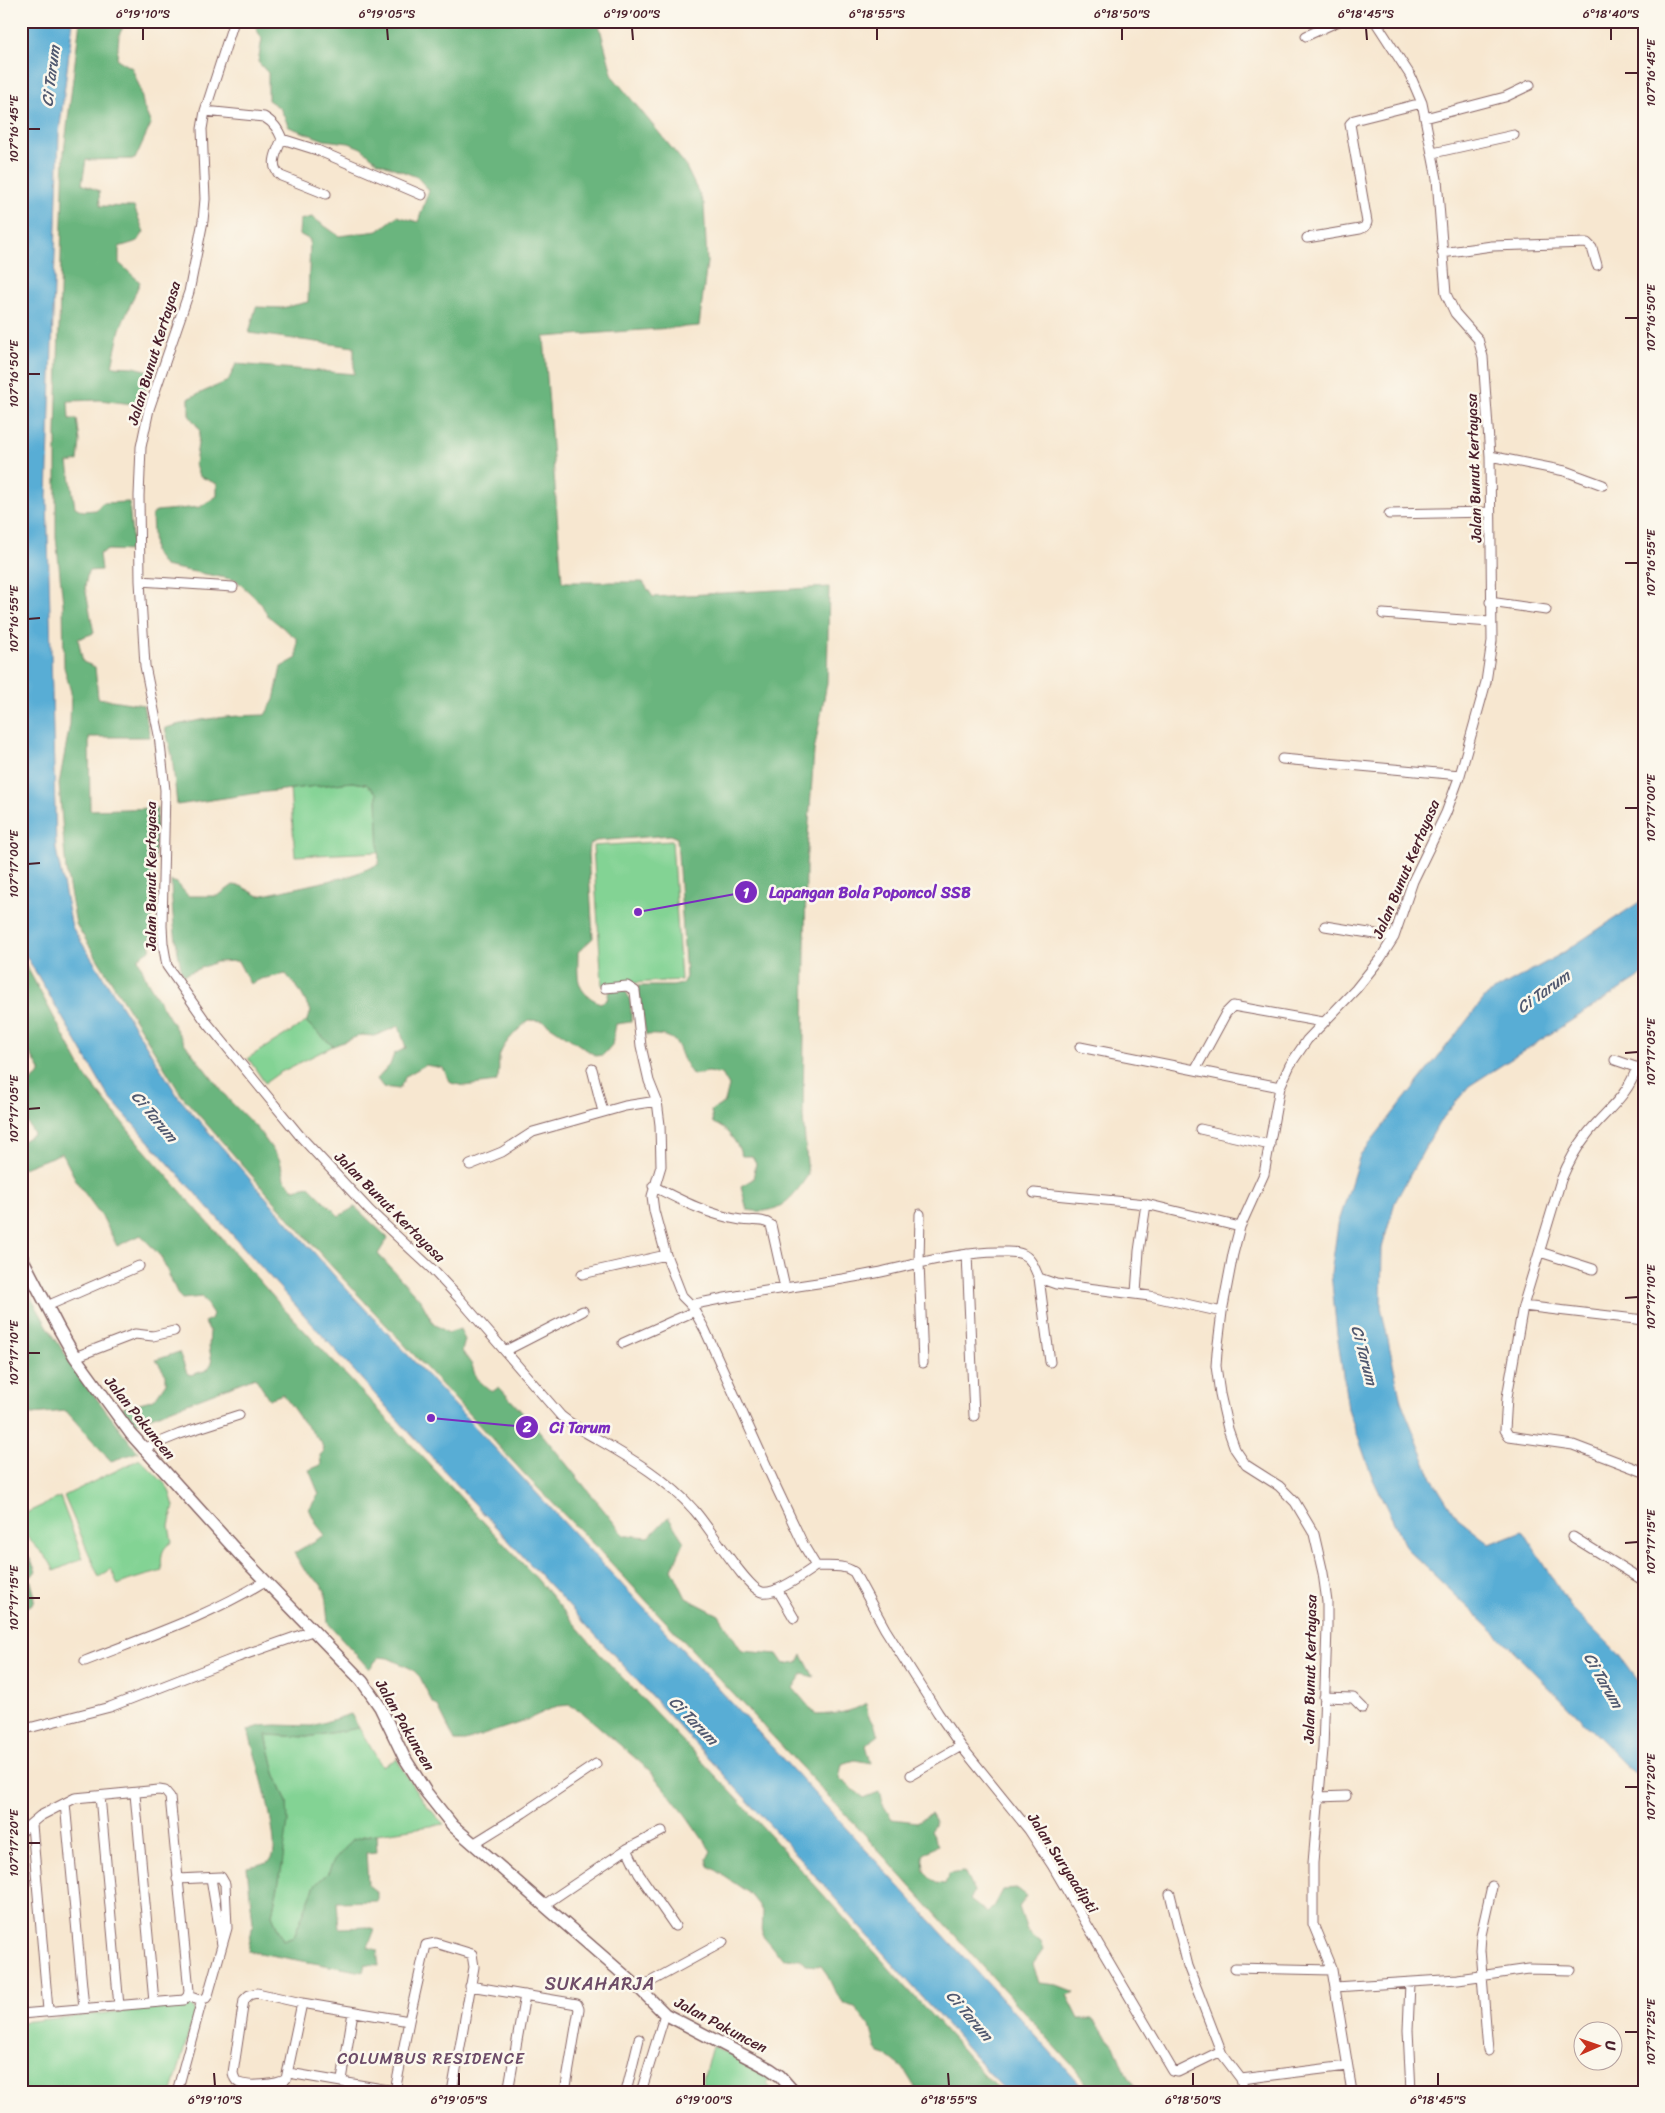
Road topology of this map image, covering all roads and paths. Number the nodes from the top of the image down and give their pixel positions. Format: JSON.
{"nodes":[{"id":1,"x":234,"y":21,"type":"edge"},
{"id":2,"x":1339,"y":21,"type":"edge"},
{"id":3,"x":1375,"y":21,"type":"edge"},
{"id":4,"x":1306,"y":36,"type":"dead end"},
{"id":5,"x":1530,"y":85,"type":"dead end"},
{"id":6,"x":1422,"y":104,"type":"junction"},
{"id":7,"x":205,"y":111,"type":"junction"},
{"id":8,"x":1425,"y":118,"type":"junction"},
{"id":9,"x":1514,"y":135,"type":"dead end"},
{"id":10,"x":282,"y":139,"type":"junction"},
{"id":11,"x":1433,"y":153,"type":"junction"},
{"id":12,"x":326,"y":194,"type":"dead end"},
{"id":13,"x":422,"y":195,"type":"dead end"},
{"id":14,"x":1307,"y":238,"type":"dead end"},
{"id":15,"x":1442,"y":253,"type":"junction"},
{"id":16,"x":1597,"y":265,"type":"dead end"},
{"id":17,"x":1490,"y":456,"type":"junction"},
{"id":18,"x":1603,"y":485,"type":"dead end"},
{"id":19,"x":1490,"y":512,"type":"junction"},
{"id":20,"x":1389,"y":514,"type":"dead end"},
{"id":21,"x":140,"y":581,"type":"junction"},
{"id":22,"x":233,"y":587,"type":"dead end"},
{"id":23,"x":1490,"y":602,"type":"junction"},
{"id":24,"x":1546,"y":610,"type":"dead end"},
{"id":25,"x":1383,"y":614,"type":"dead end"},
{"id":26,"x":1490,"y":622,"type":"junction"},
{"id":27,"x":1282,"y":759,"type":"dead end"},
{"id":28,"x":1460,"y":775,"type":"junction"},
{"id":29,"x":1326,"y":926,"type":"dead end"},
{"id":30,"x":1394,"y":937,"type":"junction"},
{"id":31,"x":605,"y":988,"type":"dead end"},
{"id":32,"x":1323,"y":1022,"type":"junction"},
{"id":33,"x":1080,"y":1047,"type":"dead end"},
{"id":34,"x":1615,"y":1060,"type":"dead end"},
{"id":35,"x":1641,"y":1068,"type":"edge"},
{"id":36,"x":592,"y":1069,"type":"dead end"},
{"id":37,"x":1195,"y":1070,"type":"junction"},
{"id":38,"x":1280,"y":1087,"type":"junction"},
{"id":39,"x":657,"y":1101,"type":"junction"},
{"id":40,"x":603,"y":1112,"type":"junction"},
{"id":41,"x":1200,"y":1129,"type":"dead end"},
{"id":42,"x":1270,"y":1145,"type":"junction"},
{"id":43,"x":470,"y":1165,"type":"dead end"},
{"id":44,"x":653,"y":1186,"type":"junction"},
{"id":45,"x":1034,"y":1193,"type":"dead end"},
{"id":46,"x":1146,"y":1204,"type":"junction"},
{"id":47,"x":920,"y":1214,"type":"dead end"},
{"id":48,"x":1240,"y":1227,"type":"junction"},
{"id":49,"x":1540,"y":1252,"type":"junction"},
{"id":50,"x":968,"y":1254,"type":"junction"},
{"id":51,"x":666,"y":1255,"type":"junction"},
{"id":52,"x":21,"y":1256,"type":"edge"},
{"id":53,"x":919,"y":1262,"type":"junction"},
{"id":54,"x":139,"y":1266,"type":"dead end"},
{"id":55,"x":1593,"y":1270,"type":"dead end"},
{"id":56,"x":582,"y":1274,"type":"dead end"},
{"id":57,"x":1040,"y":1278,"type":"junction"},
{"id":58,"x":785,"y":1288,"type":"junction"},
{"id":59,"x":1136,"y":1293,"type":"junction"},
{"id":60,"x":47,"y":1306,"type":"junction"},
{"id":61,"x":1523,"y":1306,"type":"junction"},
{"id":62,"x":693,"y":1308,"type":"junction"},
{"id":63,"x":583,"y":1311,"type":"dead end"},
{"id":64,"x":1222,"y":1312,"type":"junction"},
{"id":65,"x":1644,"y":1320,"type":"edge"},
{"id":66,"x":174,"y":1331,"type":"dead end"},
{"id":67,"x":623,"y":1343,"type":"dead end"},
{"id":68,"x":506,"y":1351,"type":"junction"},
{"id":69,"x":75,"y":1357,"type":"junction"},
{"id":70,"x":1050,"y":1362,"type":"dead end"},
{"id":71,"x":923,"y":1363,"type":"dead end"},
{"id":72,"x":239,"y":1415,"type":"dead end"},
{"id":73,"x":974,"y":1416,"type":"dead end"},
{"id":74,"x":144,"y":1449,"type":"junction"},
{"id":75,"x":1644,"y":1472,"type":"edge"},
{"id":76,"x":1573,"y":1537,"type":"dead end"},
{"id":77,"x":816,"y":1566,"type":"junction"},
{"id":78,"x":265,"y":1581,"type":"junction"},
{"id":79,"x":1644,"y":1582,"type":"edge"},
{"id":80,"x":776,"y":1589,"type":"junction"},
{"id":81,"x":794,"y":1618,"type":"dead end"},
{"id":82,"x":312,"y":1631,"type":"junction"},
{"id":83,"x":85,"y":1661,"type":"dead end"},
{"id":84,"x":1324,"y":1697,"type":"junction"},
{"id":85,"x":1363,"y":1708,"type":"dead end"},
{"id":86,"x":21,"y":1730,"type":"edge"},
{"id":87,"x":961,"y":1746,"type":"junction"},
{"id":88,"x":596,"y":1764,"type":"dead end"},
{"id":89,"x":912,"y":1775,"type":"dead end"},
{"id":90,"x":135,"y":1794,"type":"junction"},
{"id":91,"x":100,"y":1796,"type":"junction"},
{"id":92,"x":1346,"y":1796,"type":"dead end"},
{"id":93,"x":1318,"y":1797,"type":"junction"},
{"id":94,"x":65,"y":1802,"type":"junction"},
{"id":95,"x":32,"y":1825,"type":"junction"},
{"id":96,"x":662,"y":1831,"type":"dead end"},
{"id":97,"x":21,"y":1832,"type":"edge"},
{"id":98,"x":472,"y":1844,"type":"junction"},
{"id":99,"x":627,"y":1849,"type":"junction"},
{"id":100,"x":211,"y":1878,"type":"junction"},
{"id":101,"x":177,"y":1879,"type":"junction"},
{"id":102,"x":1492,"y":1886,"type":"dead end"},
{"id":103,"x":1170,"y":1894,"type":"dead end"},
{"id":104,"x":544,"y":1905,"type":"junction"},
{"id":105,"x":675,"y":1926,"type":"dead end"},
{"id":106,"x":724,"y":1942,"type":"dead end"},
{"id":107,"x":222,"y":1946,"type":"junction"},
{"id":108,"x":1235,"y":1968,"type":"dead end"},
{"id":109,"x":1332,"y":1970,"type":"junction"},
{"id":110,"x":1571,"y":1970,"type":"dead end"},
{"id":111,"x":1483,"y":1975,"type":"junction"},
{"id":112,"x":1410,"y":1983,"type":"junction"},
{"id":113,"x":470,"y":1986,"type":"junction"},
{"id":114,"x":1335,"y":1987,"type":"junction"},
{"id":115,"x":639,"y":1988,"type":"junction"},
{"id":116,"x":525,"y":1995,"type":"junction"},
{"id":117,"x":188,"y":1996,"type":"junction"},
{"id":118,"x":202,"y":2000,"type":"junction"},
{"id":119,"x":154,"y":2002,"type":"junction"},
{"id":120,"x":302,"y":2003,"type":"junction"},
{"id":121,"x":118,"y":2006,"type":"junction"},
{"id":122,"x":84,"y":2008,"type":"junction"},
{"id":123,"x":48,"y":2010,"type":"junction"},
{"id":124,"x":353,"y":2012,"type":"junction"},
{"id":125,"x":21,"y":2014,"type":"edge"},
{"id":126,"x":665,"y":2014,"type":"junction"},
{"id":127,"x":409,"y":2021,"type":"junction"},
{"id":128,"x":639,"y":2039,"type":"dead end"},
{"id":129,"x":1488,"y":2051,"type":"dead end"},
{"id":130,"x":1222,"y":2054,"type":"junction"},
{"id":131,"x":1347,"y":2066,"type":"junction"},
{"id":132,"x":289,"y":2072,"type":"junction"},
{"id":133,"x":1241,"y":2079,"type":"junction"},
{"id":134,"x":342,"y":2080,"type":"junction"},
{"id":135,"x":398,"y":2091,"type":"edge"},
{"id":136,"x":177,"y":2092,"type":"edge"},
{"id":137,"x":452,"y":2092,"type":"edge"},
{"id":138,"x":508,"y":2092,"type":"edge"},
{"id":139,"x":566,"y":2092,"type":"edge"},
{"id":140,"x":626,"y":2092,"type":"edge"},
{"id":141,"x":641,"y":2092,"type":"edge"},
{"id":142,"x":794,"y":2092,"type":"edge"},
{"id":143,"x":1244,"y":2092,"type":"edge"},
{"id":144,"x":1352,"y":2092,"type":"edge"},
{"id":145,"x":1411,"y":2092,"type":"edge"}],
"edges":[{"from":1,"to":7,"type":"street","name":"Jalan Bunut Kertayasa"},
{"from":2,"to":4,"type":"street"},
{"from":3,"to":6,"type":"street","name":"Jalan Bunut Kertayasa"},
{"from":5,"to":8,"type":"street"},
{"from":6,"to":8,"type":"street","name":"Jalan Bunut Kertayasa"},
{"from":6,"to":14,"type":"street"},
{"from":7,"to":10,"type":"street"},
{"from":7,"to":21,"type":"street","name":"Jalan Bunut Kertayasa"},
{"from":8,"to":11,"type":"street","name":"Jalan Bunut Kertayasa"},
{"from":9,"to":11,"type":"street"},
{"from":10,"to":12,"type":"street"},
{"from":10,"to":13,"type":"street"},
{"from":11,"to":15,"type":"street","name":"Jalan Bunut Kertayasa"},
{"from":15,"to":16,"type":"street"},
{"from":15,"to":17,"type":"street","name":"Jalan Bunut Kertayasa"},
{"from":17,"to":18,"type":"street"},
{"from":17,"to":19,"type":"street","name":"Jalan Bunut Kertayasa"},
{"from":19,"to":20,"type":"street"},
{"from":19,"to":23,"type":"street","name":"Jalan Bunut Kertayasa"},
{"from":21,"to":22,"type":"street"},
{"from":21,"to":68,"type":"street","name":"Jalan Bunut Kertayasa"},
{"from":23,"to":24,"type":"street"},
{"from":23,"to":26,"type":"street","name":"Jalan Bunut Kertayasa"},
{"from":25,"to":26,"type":"street"},
{"from":26,"to":28,"type":"street","name":"Jalan Bunut Kertayasa"},
{"from":27,"to":28,"type":"street"},
{"from":28,"to":30,"type":"street","name":"Jalan Bunut Kertayasa"},
{"from":29,"to":30,"type":"street"},
{"from":30,"to":32,"type":"street","name":"Jalan Bunut Kertayasa"},
{"from":31,"to":39,"type":"street"},
{"from":32,"to":37,"type":"street"},
{"from":32,"to":38,"type":"street","name":"Jalan Bunut Kertayasa"},
{"from":33,"to":37,"type":"street"},
{"from":34,"to":35,"type":"street"},
{"from":35,"to":49,"type":"street"},
{"from":36,"to":40,"type":"street"},
{"from":37,"to":38,"type":"street"},
{"from":38,"to":42,"type":"street","name":"Jalan Bunut Kertayasa"},
{"from":39,"to":40,"type":"street"},
{"from":39,"to":44,"type":"street"},
{"from":40,"to":43,"type":"street"},
{"from":41,"to":42,"type":"street"},
{"from":42,"to":48,"type":"street","name":"Jalan Bunut Kertayasa"},
{"from":44,"to":51,"type":"street"},
{"from":44,"to":58,"type":"street"},
{"from":45,"to":46,"type":"street"},
{"from":46,"to":48,"type":"street"},
{"from":46,"to":59,"type":"street"},
{"from":47,"to":53,"type":"street"},
{"from":48,"to":64,"type":"street","name":"Jalan Bunut Kertayasa"},
{"from":49,"to":55,"type":"street"},
{"from":49,"to":61,"type":"street"},
{"from":50,"to":53,"type":"street"},
{"from":50,"to":57,"type":"street"},
{"from":50,"to":73,"type":"street"},
{"from":51,"to":56,"type":"street"},
{"from":51,"to":62,"type":"street"},
{"from":52,"to":60,"type":"street","name":"Jalan Pakuncen"},
{"from":53,"to":58,"type":"street"},
{"from":53,"to":71,"type":"street"},
{"from":54,"to":60,"type":"street"},
{"from":57,"to":59,"type":"street"},
{"from":57,"to":70,"type":"street"},
{"from":58,"to":62,"type":"street"},
{"from":59,"to":64,"type":"street"},
{"from":60,"to":69,"type":"street","name":"Jalan Pakuncen"},
{"from":61,"to":65,"type":"street"},
{"from":61,"to":75,"type":"street"},
{"from":62,"to":67,"type":"street"},
{"from":62,"to":77,"type":"street"},
{"from":63,"to":68,"type":"street"},
{"from":64,"to":84,"type":"street","name":"Jalan Bunut Kertayasa"},
{"from":66,"to":69,"type":"street"},
{"from":68,"to":80,"type":"street","name":"Jalan Bunut Kertayasa"},
{"from":69,"to":74,"type":"street","name":"Jalan Pakuncen"},
{"from":72,"to":74,"type":"street"},
{"from":74,"to":78,"type":"street","name":"Jalan Pakuncen"},
{"from":76,"to":79,"type":"street"},
{"from":77,"to":80,"type":"street"},
{"from":77,"to":87,"type":"street","name":"Jalan Suryaadipti"},
{"from":78,"to":82,"type":"street","name":"Jalan Pakuncen"},
{"from":78,"to":83,"type":"street"},
{"from":80,"to":81,"type":"street"},
{"from":82,"to":86,"type":"street"},
{"from":82,"to":98,"type":"street","name":"Jalan Pakuncen"},
{"from":84,"to":85,"type":"street"},
{"from":84,"to":93,"type":"street","name":"Jalan Bunut Kertayasa"},
{"from":87,"to":89,"type":"street"},
{"from":87,"to":130,"type":"street","name":"Jalan Suryaadipti"},
{"from":88,"to":98,"type":"street"},
{"from":90,"to":91,"type":"street"},
{"from":90,"to":101,"type":"street"},
{"from":90,"to":119,"type":"street"},
{"from":91,"to":94,"type":"street"},
{"from":91,"to":121,"type":"street"},
{"from":92,"to":93,"type":"street"},
{"from":93,"to":109,"type":"street","name":"Jalan Bunut Kertayasa"},
{"from":94,"to":95,"type":"street"},
{"from":94,"to":122,"type":"street"},
{"from":95,"to":97,"type":"street"},
{"from":95,"to":123,"type":"street"},
{"from":96,"to":99,"type":"street"},
{"from":98,"to":104,"type":"street","name":"Jalan Pakuncen"},
{"from":99,"to":104,"type":"street"},
{"from":99,"to":105,"type":"street"},
{"from":100,"to":101,"type":"street"},
{"from":100,"to":107,"type":"street"},
{"from":100,"to":107,"type":"street"},
{"from":101,"to":117,"type":"street"},
{"from":102,"to":111,"type":"street"},
{"from":103,"to":130,"type":"street"},
{"from":104,"to":115,"type":"street","name":"Jalan Pakuncen"},
{"from":106,"to":115,"type":"street"},
{"from":107,"to":118,"type":"street"},
{"from":108,"to":109,"type":"street"},
{"from":109,"to":114,"type":"street","name":"Jalan Bunut Kertayasa"},
{"from":110,"to":111,"type":"street"},
{"from":111,"to":112,"type":"street"},
{"from":111,"to":129,"type":"street"},
{"from":112,"to":114,"type":"street"},
{"from":112,"to":145,"type":"street"},
{"from":113,"to":116,"type":"street"},
{"from":113,"to":127,"type":"street"},
{"from":113,"to":137,"type":"street"},
{"from":114,"to":131,"type":"street","name":"Jalan Bunut Kertayasa"},
{"from":115,"to":126,"type":"street","name":"Jalan Pakuncen"},
{"from":116,"to":138,"type":"street"},
{"from":116,"to":139,"type":"street"},
{"from":117,"to":118,"type":"street"},
{"from":117,"to":119,"type":"street"},
{"from":118,"to":136,"type":"street"},
{"from":119,"to":121,"type":"street"},
{"from":120,"to":124,"type":"street"},
{"from":120,"to":132,"type":"street"},
{"from":120,"to":132,"type":"street"},
{"from":121,"to":122,"type":"street"},
{"from":122,"to":123,"type":"street"},
{"from":123,"to":125,"type":"street"},
{"from":124,"to":127,"type":"street"},
{"from":124,"to":134,"type":"street"},
{"from":126,"to":141,"type":"street"},
{"from":126,"to":142,"type":"street","name":"Jalan Pakuncen"},
{"from":127,"to":135,"type":"street"},
{"from":128,"to":140,"type":"street"},
{"from":130,"to":133,"type":"street"},
{"from":131,"to":133,"type":"street"},
{"from":131,"to":144,"type":"street","name":"Jalan Bunut Kertayasa"},
{"from":132,"to":134,"type":"street"},
{"from":133,"to":143,"type":"street"},
{"from":134,"to":135,"type":"street"}]}
